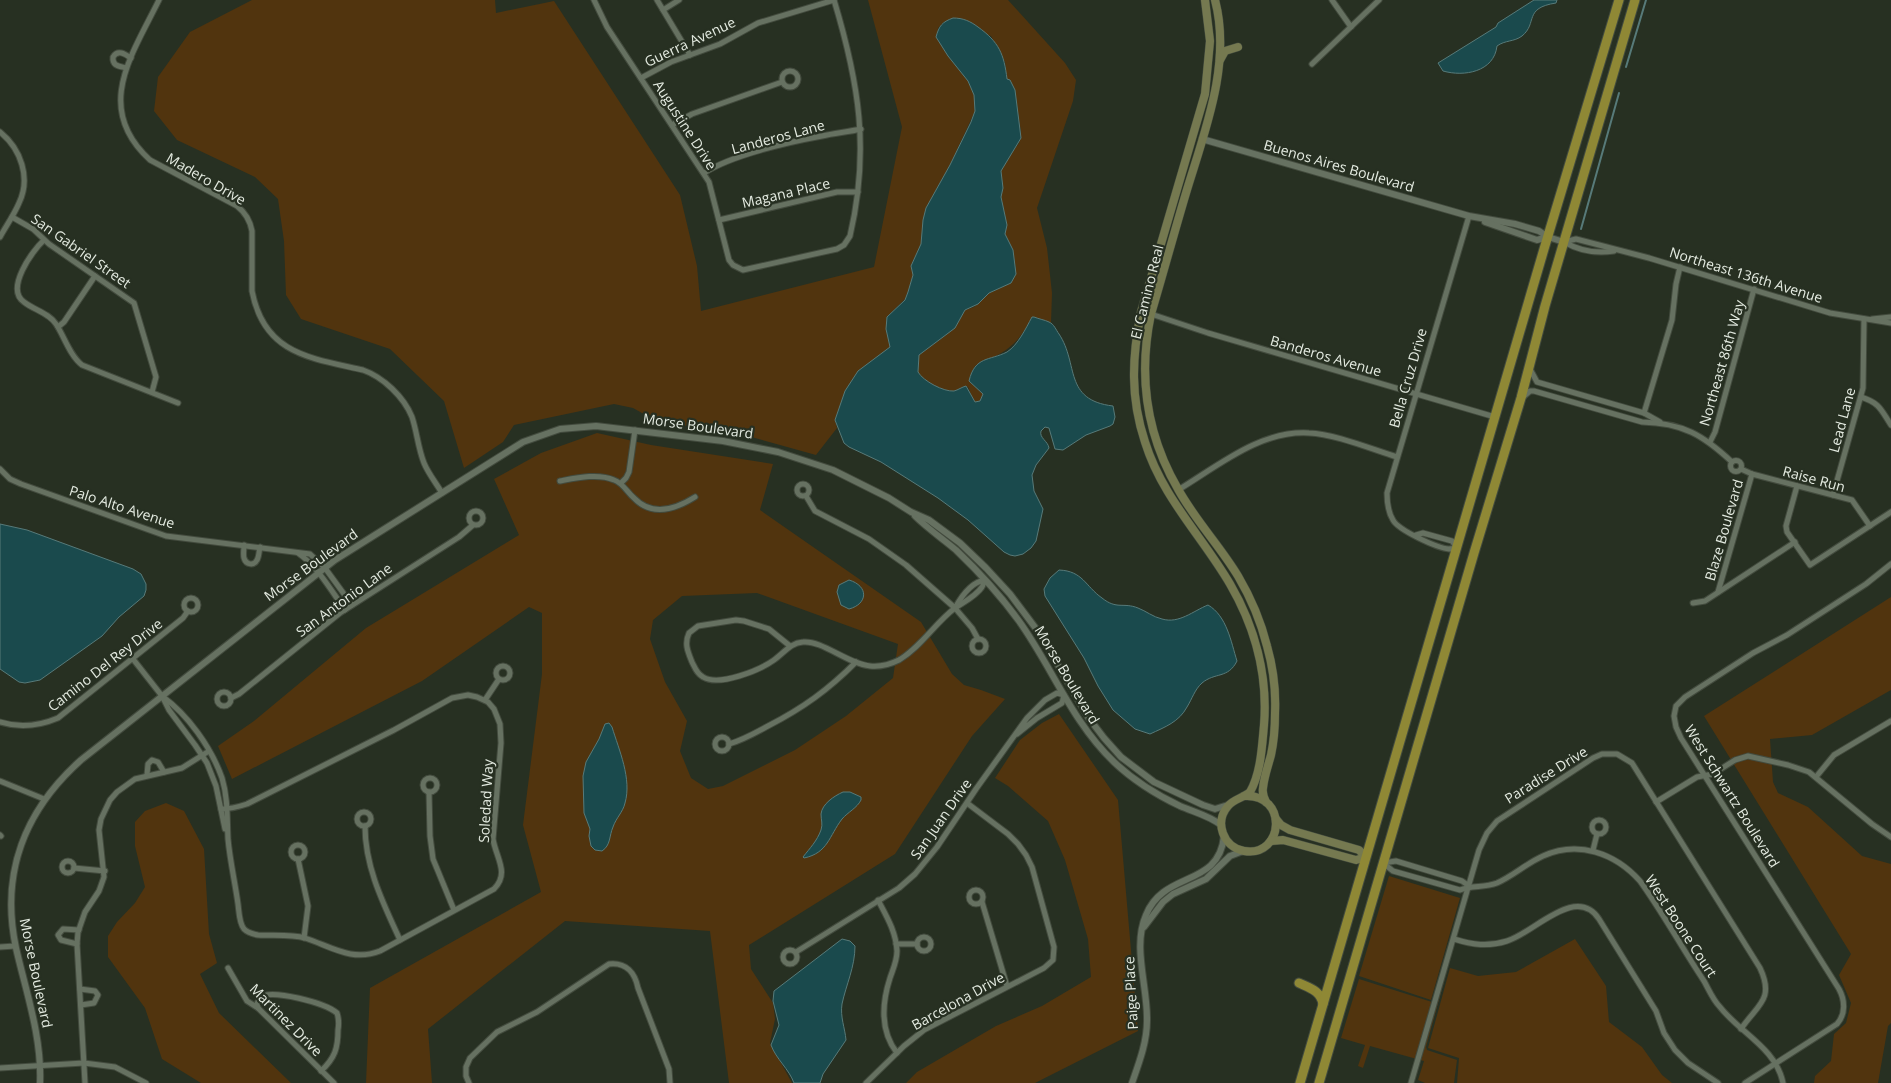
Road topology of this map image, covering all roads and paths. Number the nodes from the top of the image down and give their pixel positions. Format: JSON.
{"nodes":[{"id":1,"x":159,"y":0,"type":"edge"},
{"id":2,"x":594,"y":0,"type":"edge"},
{"id":3,"x":657,"y":0,"type":"edge"},
{"id":4,"x":680,"y":0,"type":"edge"},
{"id":5,"x":834,"y":0,"type":"edge"},
{"id":6,"x":1206,"y":0,"type":"edge"},
{"id":7,"x":1215,"y":0,"type":"edge"},
{"id":8,"x":1332,"y":0,"type":"edge"},
{"id":9,"x":1379,"y":0,"type":"edge"},
{"id":10,"x":1619,"y":0,"type":"edge"},
{"id":11,"x":1634,"y":0,"type":"edge"},
{"id":12,"x":663,"y":10,"type":"junction"},
{"id":13,"x":1351,"y":27,"type":"junction"},
{"id":14,"x":1220,"y":38,"type":"junction"},
{"id":15,"x":1603,"y":53,"type":"junction"},
{"id":16,"x":690,"y":55,"type":"junction"},
{"id":17,"x":131,"y":58,"type":"junction"},
{"id":18,"x":1220,"y":62,"type":"junction"},
{"id":19,"x":1312,"y":64,"type":"dead end"},
{"id":20,"x":126,"y":68,"type":"junction"},
{"id":21,"x":641,"y":78,"type":"junction"},
{"id":22,"x":1612,"y":79,"type":"junction"},
{"id":23,"x":782,"y":82,"type":"dead end"},
{"id":24,"x":672,"y":126,"type":"junction"},
{"id":25,"x":861,"y":129,"type":"junction"},
{"id":26,"x":0,"y":132,"type":"edge"},
{"id":27,"x":1191,"y":136,"type":"junction"},
{"id":28,"x":1202,"y":139,"type":"junction"},
{"id":29,"x":704,"y":173,"type":"junction"},
{"id":30,"x":858,"y":192,"type":"junction"},
{"id":31,"x":1469,"y":216,"type":"junction"},
{"id":32,"x":12,"y":217,"type":"junction"},
{"id":33,"x":719,"y":220,"type":"junction"},
{"id":34,"x":0,"y":237,"type":"edge"},
{"id":35,"x":1548,"y":237,"type":"junction"},
{"id":36,"x":44,"y":240,"type":"junction"},
{"id":37,"x":1564,"y":242,"type":"junction"},
{"id":38,"x":1680,"y":267,"type":"junction"},
{"id":39,"x":95,"y":276,"type":"junction"},
{"id":40,"x":1754,"y":289,"type":"junction"},
{"id":41,"x":1141,"y":312,"type":"junction"},
{"id":42,"x":1151,"y":314,"type":"junction"},
{"id":43,"x":1891,"y":317,"type":"edge"},
{"id":44,"x":1866,"y":319,"type":"junction"},
{"id":45,"x":1891,"y":323,"type":"edge"},
{"id":46,"x":58,"y":328,"type":"junction"},
{"id":47,"x":1530,"y":369,"type":"junction"},
{"id":48,"x":152,"y":392,"type":"junction"},
{"id":49,"x":1416,"y":393,"type":"junction"},
{"id":50,"x":1861,"y":397,"type":"junction"},
{"id":51,"x":1521,"y":398,"type":"junction"},
{"id":52,"x":178,"y":403,"type":"dead end"},
{"id":53,"x":1644,"y":414,"type":"junction"},
{"id":54,"x":1495,"y":417,"type":"junction"},
{"id":55,"x":1660,"y":422,"type":"junction"},
{"id":56,"x":1891,"y":425,"type":"edge"},
{"id":57,"x":635,"y":430,"type":"junction"},
{"id":58,"x":1710,"y":442,"type":"junction"},
{"id":59,"x":1397,"y":457,"type":"junction"},
{"id":60,"x":0,"y":469,"type":"edge"},
{"id":61,"x":1752,"y":474,"type":"junction"},
{"id":62,"x":560,"y":481,"type":"dead end"},
{"id":63,"x":621,"y":483,"type":"junction"},
{"id":64,"x":1798,"y":486,"type":"junction"},
{"id":65,"x":1178,"y":490,"type":"junction"},
{"id":66,"x":442,"y":493,"type":"junction"},
{"id":67,"x":1833,"y":495,"type":"junction"},
{"id":68,"x":806,"y":496,"type":"dead end"},
{"id":69,"x":1169,"y":496,"type":"junction"},
{"id":70,"x":695,"y":497,"type":"dead end"},
{"id":71,"x":911,"y":512,"type":"junction"},
{"id":72,"x":1891,"y":512,"type":"edge"},
{"id":73,"x":472,"y":525,"type":"dead end"},
{"id":74,"x":1870,"y":526,"type":"junction"},
{"id":75,"x":1794,"y":542,"type":"junction"},
{"id":76,"x":244,"y":546,"type":"junction"},
{"id":77,"x":260,"y":547,"type":"junction"},
{"id":78,"x":1457,"y":548,"type":"junction"},
{"id":79,"x":298,"y":552,"type":"junction"},
{"id":80,"x":1891,"y":564,"type":"edge"},
{"id":81,"x":325,"y":568,"type":"junction"},
{"id":82,"x":319,"y":572,"type":"junction"},
{"id":83,"x":992,"y":574,"type":"junction"},
{"id":84,"x":985,"y":580,"type":"junction"},
{"id":85,"x":1718,"y":592,"type":"junction"},
{"id":86,"x":1693,"y":603,"type":"dead end"},
{"id":87,"x":352,"y":605,"type":"junction"},
{"id":88,"x":955,"y":608,"type":"junction"},
{"id":89,"x":345,"y":610,"type":"junction"},
{"id":90,"x":188,"y":611,"type":"dead end"},
{"id":91,"x":1261,"y":626,"type":"junction"},
{"id":92,"x":1251,"y":629,"type":"junction"},
{"id":93,"x":978,"y":639,"type":"dead end"},
{"id":94,"x":790,"y":646,"type":"junction"},
{"id":95,"x":134,"y":659,"type":"junction"},
{"id":96,"x":856,"y":662,"type":"junction"},
{"id":97,"x":499,"y":679,"type":"dead end"},
{"id":98,"x":1072,"y":691,"type":"junction"},
{"id":99,"x":1064,"y":695,"type":"junction"},
{"id":100,"x":162,"y":696,"type":"junction"},
{"id":101,"x":231,"y":698,"type":"dead end"},
{"id":102,"x":1275,"y":699,"type":"junction"},
{"id":103,"x":485,"y":700,"type":"junction"},
{"id":104,"x":1265,"y":700,"type":"junction"},
{"id":105,"x":1891,"y":721,"type":"edge"},
{"id":106,"x":0,"y":722,"type":"edge"},
{"id":107,"x":1017,"y":734,"type":"junction"},
{"id":108,"x":729,"y":744,"type":"dead end"},
{"id":109,"x":209,"y":751,"type":"junction"},
{"id":110,"x":202,"y":756,"type":"junction"},
{"id":111,"x":164,"y":772,"type":"junction"},
{"id":112,"x":147,"y":775,"type":"junction"},
{"id":113,"x":1705,"y":776,"type":"junction"},
{"id":114,"x":1816,"y":777,"type":"junction"},
{"id":115,"x":0,"y":782,"type":"edge"},
{"id":116,"x":429,"y":792,"type":"dead end"},
{"id":117,"x":1183,"y":795,"type":"junction"},
{"id":118,"x":1244,"y":796,"type":"junction"},
{"id":119,"x":44,"y":799,"type":"junction"},
{"id":120,"x":1266,"y":802,"type":"junction"},
{"id":121,"x":1656,"y":802,"type":"junction"},
{"id":122,"x":967,"y":803,"type":"junction"},
{"id":123,"x":1178,"y":805,"type":"junction"},
{"id":124,"x":1228,"y":805,"type":"junction"},
{"id":125,"x":227,"y":809,"type":"junction"},
{"id":126,"x":221,"y":810,"type":"junction"},
{"id":127,"x":1276,"y":819,"type":"junction"},
{"id":128,"x":1221,"y":825,"type":"junction"},
{"id":129,"x":364,"y":826,"type":"dead end"},
{"id":130,"x":1597,"y":834,"type":"dead end"},
{"id":131,"x":1224,"y":836,"type":"junction"},
{"id":132,"x":1891,"y":837,"type":"edge"},
{"id":133,"x":228,"y":841,"type":"junction"},
{"id":134,"x":1270,"y":841,"type":"junction"},
{"id":135,"x":1593,"y":850,"type":"junction"},
{"id":136,"x":1244,"y":851,"type":"junction"},
{"id":137,"x":1366,"y":857,"type":"junction"},
{"id":138,"x":298,"y":859,"type":"dead end"},
{"id":139,"x":1383,"y":862,"type":"junction"},
{"id":140,"x":74,"y":868,"type":"dead end"},
{"id":141,"x":105,"y":871,"type":"junction"},
{"id":142,"x":1469,"y":886,"type":"junction"},
{"id":143,"x":878,"y":900,"type":"junction"},
{"id":144,"x":982,"y":902,"type":"dead end"},
{"id":145,"x":454,"y":910,"type":"junction"},
{"id":146,"x":78,"y":930,"type":"junction"},
{"id":147,"x":1142,"y":930,"type":"junction"},
{"id":148,"x":304,"y":938,"type":"junction"},
{"id":149,"x":1454,"y":939,"type":"junction"},
{"id":150,"x":400,"y":940,"type":"junction"},
{"id":151,"x":77,"y":944,"type":"junction"},
{"id":152,"x":896,"y":944,"type":"junction"},
{"id":153,"x":917,"y":944,"type":"dead end"},
{"id":154,"x":15,"y":946,"type":"junction"},
{"id":155,"x":0,"y":947,"type":"edge"},
{"id":156,"x":796,"y":952,"type":"dead end"},
{"id":157,"x":228,"y":968,"type":"dead end"},
{"id":158,"x":1331,"y":979,"type":"junction"},
{"id":159,"x":1007,"y":986,"type":"junction"},
{"id":160,"x":80,"y":989,"type":"junction"},
{"id":161,"x":81,"y":1005,"type":"junction"},
{"id":162,"x":1323,"y":1006,"type":"junction"},
{"id":163,"x":258,"y":1008,"type":"junction"},
{"id":164,"x":1741,"y":1029,"type":"junction"},
{"id":165,"x":897,"y":1053,"type":"junction"},
{"id":166,"x":84,"y":1063,"type":"junction"},
{"id":167,"x":39,"y":1065,"type":"junction"},
{"id":168,"x":1776,"y":1065,"type":"junction"},
{"id":169,"x":0,"y":1068,"type":"edge"},
{"id":170,"x":321,"y":1071,"type":"junction"},
{"id":171,"x":40,"y":1083,"type":"edge"},
{"id":172,"x":85,"y":1083,"type":"edge"},
{"id":173,"x":146,"y":1083,"type":"edge"},
{"id":174,"x":334,"y":1083,"type":"edge"},
{"id":175,"x":469,"y":1083,"type":"edge"},
{"id":176,"x":670,"y":1083,"type":"edge"},
{"id":177,"x":866,"y":1083,"type":"edge"},
{"id":178,"x":1132,"y":1083,"type":"edge"},
{"id":179,"x":1300,"y":1083,"type":"edge"},
{"id":180,"x":1319,"y":1083,"type":"edge"},
{"id":181,"x":1411,"y":1083,"type":"edge"},
{"id":182,"x":1718,"y":1083,"type":"edge"},
{"id":183,"x":1745,"y":1083,"type":"edge"},
{"id":184,"x":1783,"y":1083,"type":"edge"}],
"edges":[{"from":1,"to":17,"type":"street","name":"Madero Drive"},
{"from":2,"to":21,"type":"street","name":"Augustine Drive"},
{"from":3,"to":12,"type":"street"},
{"from":4,"to":12,"type":"street"},
{"from":5,"to":16,"type":"street","name":"Guerra Avenue"},
{"from":5,"to":25,"type":"street","name":"Augustine Drive"},
{"from":6,"to":27,"type":"main road","name":"El Camino Real"},
{"from":7,"to":14,"type":"main road","name":"El Camino Real"},
{"from":8,"to":13,"type":"street"},
{"from":9,"to":13,"type":"street"},
{"from":10,"to":15,"type":"highway"},
{"from":11,"to":22,"type":"highway"},
{"from":12,"to":16,"type":"street"},
{"from":13,"to":19,"type":"street"},
{"from":14,"to":18,"type":"main road","name":"El Camino Real"},
{"from":14,"to":18,"type":"main road"},
{"from":15,"to":22,"type":"highway"},
{"from":15,"to":35,"type":"highway"},
{"from":16,"to":21,"type":"street","name":"Guerra Avenue"},
{"from":17,"to":20,"type":"street","name":"Madero Drive"},
{"from":17,"to":20,"type":"street"},
{"from":18,"to":28,"type":"main road","name":"El Camino Real"},
{"from":20,"to":66,"type":"street","name":"Madero Drive"},
{"from":21,"to":24,"type":"street","name":"Augustine Drive"},
{"from":22,"to":37,"type":"highway"},
{"from":23,"to":24,"type":"street"},
{"from":24,"to":29,"type":"street","name":"Augustine Drive"},
{"from":25,"to":29,"type":"street","name":"Landeros Lane"},
{"from":25,"to":30,"type":"street","name":"Augustine Drive"},
{"from":26,"to":32,"type":"street"},
{"from":27,"to":28,"type":"main road"},
{"from":27,"to":41,"type":"main road","name":"El Camino Real"},
{"from":28,"to":31,"type":"street","name":"Buenos Aires Boulevard"},
{"from":28,"to":42,"type":"main road","name":"El Camino Real"},
{"from":29,"to":33,"type":"street","name":"Augustine Drive"},
{"from":30,"to":33,"type":"street","name":"Magana Place"},
{"from":30,"to":33,"type":"street","name":"Augustine Drive"},
{"from":31,"to":35,"type":"street","name":"Buenos Aires Boulevard"},
{"from":31,"to":49,"type":"street","name":"Bella Cruz Drive"},
{"from":32,"to":34,"type":"street"},
{"from":32,"to":36,"type":"street","name":"San Gabriel Street"},
{"from":35,"to":37,"type":"street","name":"Buenos Aires Boulevard"},
{"from":35,"to":54,"type":"highway"},
{"from":36,"to":39,"type":"street","name":"San Gabriel Street"},
{"from":36,"to":46,"type":"street"},
{"from":37,"to":38,"type":"street","name":"Northeast 136th Avenue"},
{"from":37,"to":47,"type":"highway"},
{"from":38,"to":40,"type":"street","name":"Northeast 136th Avenue"},
{"from":38,"to":53,"type":"street"},
{"from":39,"to":46,"type":"street"},
{"from":39,"to":48,"type":"street","name":"San Gabriel Street"},
{"from":40,"to":44,"type":"street","name":"Northeast 136th Avenue"},
{"from":40,"to":58,"type":"street","name":"Northeast 86th Way"},
{"from":41,"to":42,"type":"main road"},
{"from":41,"to":69,"type":"main road","name":"El Camino Real"},
{"from":42,"to":49,"type":"street","name":"Banderos Avenue"},
{"from":42,"to":65,"type":"main road","name":"El Camino Real"},
{"from":43,"to":44,"type":"street"},
{"from":44,"to":45,"type":"street"},
{"from":44,"to":50,"type":"street","name":"Lead Lane"},
{"from":46,"to":48,"type":"street"},
{"from":47,"to":51,"type":"highway"},
{"from":47,"to":53,"type":"street"},
{"from":48,"to":52,"type":"street"},
{"from":49,"to":54,"type":"street","name":"Banderos Avenue"},
{"from":49,"to":59,"type":"street","name":"Bella Cruz Drive"},
{"from":50,"to":56,"type":"street"},
{"from":50,"to":67,"type":"street","name":"Lead Lane"},
{"from":51,"to":55,"type":"street"},
{"from":51,"to":139,"type":"highway"},
{"from":53,"to":55,"type":"street"},
{"from":54,"to":78,"type":"highway"},
{"from":55,"to":58,"type":"street"},
{"from":57,"to":63,"type":"street"},
{"from":57,"to":66,"type":"street","name":"Morse Boulevard"},
{"from":57,"to":71,"type":"street","name":"Morse Boulevard"},
{"from":58,"to":61,"type":"street","name":"Raise Run"},
{"from":59,"to":65,"type":"street"},
{"from":59,"to":78,"type":"street","name":"Bella Cruz Drive"},
{"from":60,"to":76,"type":"street","name":"Palo Alto Avenue"},
{"from":61,"to":64,"type":"street","name":"Raise Run"},
{"from":61,"to":85,"type":"street","name":"Blaze Boulevard"},
{"from":62,"to":63,"type":"street"},
{"from":63,"to":70,"type":"street"},
{"from":64,"to":67,"type":"street","name":"Raise Run"},
{"from":64,"to":75,"type":"street"},
{"from":65,"to":69,"type":"main road"},
{"from":65,"to":91,"type":"main road","name":"El Camino Real"},
{"from":66,"to":81,"type":"street","name":"Morse Boulevard"},
{"from":67,"to":74,"type":"street","name":"Raise Run"},
{"from":68,"to":88,"type":"street"},
{"from":69,"to":92,"type":"main road","name":"El Camino Real"},
{"from":71,"to":83,"type":"street","name":"Morse Boulevard"},
{"from":71,"to":84,"type":"street","name":"Morse Boulevard"},
{"from":72,"to":74,"type":"street"},
{"from":73,"to":87,"type":"street","name":"San Antonio Lane"},
{"from":74,"to":75,"type":"street"},
{"from":75,"to":85,"type":"street"},
{"from":76,"to":77,"type":"street","name":"Palo Alto Avenue"},
{"from":76,"to":77,"type":"street"},
{"from":77,"to":79,"type":"street","name":"Palo Alto Avenue"},
{"from":78,"to":137,"type":"highway"},
{"from":79,"to":81,"type":"street","name":"Palo Alto Avenue"},
{"from":79,"to":82,"type":"street"},
{"from":80,"to":113,"type":"street","name":"West Schwartz Boulevard"},
{"from":81,"to":82,"type":"street","name":"Morse Boulevard"},
{"from":81,"to":87,"type":"street","name":"Palo Alto Avenue"},
{"from":82,"to":89,"type":"street"},
{"from":82,"to":100,"type":"street","name":"Morse Boulevard"},
{"from":83,"to":84,"type":"street"},
{"from":83,"to":98,"type":"street","name":"Morse Boulevard"},
{"from":84,"to":88,"type":"street"},
{"from":84,"to":99,"type":"street","name":"Morse Boulevard"},
{"from":85,"to":86,"type":"street"},
{"from":87,"to":89,"type":"street","name":"San Antonio Lane"},
{"from":88,"to":93,"type":"street"},
{"from":88,"to":96,"type":"street"},
{"from":89,"to":101,"type":"street","name":"San Antonio Lane"},
{"from":90,"to":95,"type":"street","name":"Camino Del Rey Drive"},
{"from":91,"to":92,"type":"main road"},
{"from":91,"to":102,"type":"main road","name":"El Camino Real"},
{"from":92,"to":104,"type":"main road","name":"El Camino Real"},
{"from":94,"to":94,"type":"street"},
{"from":94,"to":96,"type":"street"},
{"from":95,"to":100,"type":"street"},
{"from":95,"to":106,"type":"street","name":"Camino Del Rey Drive"},
{"from":96,"to":108,"type":"street"},
{"from":97,"to":103,"type":"street"},
{"from":98,"to":99,"type":"street"},
{"from":98,"to":117,"type":"street","name":"Morse Boulevard"},
{"from":99,"to":107,"type":"street","name":"San Juan Drive"},
{"from":99,"to":107,"type":"street","name":"San Juan Drive"},
{"from":99,"to":123,"type":"street","name":"Morse Boulevard"},
{"from":100,"to":109,"type":"street","name":"Soledad Way"},
{"from":100,"to":110,"type":"street","name":"Soledad Way"},
{"from":100,"to":119,"type":"street","name":"Morse Boulevard"},
{"from":102,"to":104,"type":"main road"},
{"from":102,"to":120,"type":"main road","name":"El Camino Real"},
{"from":103,"to":125,"type":"street"},
{"from":103,"to":145,"type":"street","name":"Soledad Way"},
{"from":104,"to":118,"type":"main road","name":"El Camino Real"},
{"from":105,"to":114,"type":"street"},
{"from":107,"to":122,"type":"street","name":"San Juan Drive"},
{"from":109,"to":110,"type":"street"},
{"from":109,"to":125,"type":"street","name":"Soledad Way"},
{"from":110,"to":111,"type":"street"},
{"from":110,"to":126,"type":"street","name":"Soledad Way"},
{"from":111,"to":112,"type":"street"},
{"from":111,"to":112,"type":"street"},
{"from":112,"to":141,"type":"street"},
{"from":113,"to":114,"type":"street"},
{"from":113,"to":121,"type":"street"},
{"from":113,"to":168,"type":"street","name":"West Schwartz Boulevard"},
{"from":114,"to":132,"type":"street"},
{"from":115,"to":119,"type":"street"},
{"from":116,"to":145,"type":"street"},
{"from":117,"to":123,"type":"street"},
{"from":117,"to":124,"type":"street","name":"Morse Boulevard"},
{"from":118,"to":120,"type":"main road"},
{"from":118,"to":124,"type":"main road"},
{"from":119,"to":154,"type":"street","name":"Morse Boulevard"},
{"from":120,"to":127,"type":"main road"},
{"from":121,"to":142,"type":"street","name":"Paradise Drive"},
{"from":121,"to":164,"type":"street","name":"Paradise Drive"},
{"from":122,"to":143,"type":"street","name":"San Juan Drive"},
{"from":122,"to":159,"type":"street","name":"Barcelona Drive"},
{"from":123,"to":128,"type":"street","name":"Morse Boulevard"},
{"from":124,"to":128,"type":"main road"},
{"from":125,"to":126,"type":"street"},
{"from":125,"to":133,"type":"street","name":"Soledad Way"},
{"from":126,"to":133,"type":"street","name":"Soledad Way"},
{"from":127,"to":134,"type":"main road"},
{"from":127,"to":137,"type":"main road"},
{"from":128,"to":131,"type":"main road"},
{"from":129,"to":150,"type":"street"},
{"from":130,"to":135,"type":"street"},
{"from":131,"to":136,"type":"main road"},
{"from":131,"to":147,"type":"street","name":"Paige Place"},
{"from":133,"to":148,"type":"street","name":"Soledad Way"},
{"from":134,"to":136,"type":"main road"},
{"from":134,"to":137,"type":"main road"},
{"from":135,"to":142,"type":"street","name":"West Boone Court"},
{"from":135,"to":164,"type":"street","name":"West Boone Court"},
{"from":136,"to":147,"type":"street"},
{"from":137,"to":139,"type":"highway"},
{"from":137,"to":158,"type":"highway"},
{"from":138,"to":148,"type":"street"},
{"from":139,"to":142,"type":"street"},
{"from":139,"to":142,"type":"street","name":"West Boone Court"},
{"from":139,"to":180,"type":"highway"},
{"from":140,"to":141,"type":"street"},
{"from":141,"to":146,"type":"street"},
{"from":142,"to":149,"type":"street","name":"Paradise Drive"},
{"from":143,"to":152,"type":"street"},
{"from":143,"to":156,"type":"street","name":"San Juan Drive"},
{"from":144,"to":159,"type":"street"},
{"from":145,"to":150,"type":"street","name":"Soledad Way"},
{"from":146,"to":151,"type":"street"},
{"from":146,"to":151,"type":"street"},
{"from":147,"to":178,"type":"street","name":"Paige Place"},
{"from":148,"to":150,"type":"street","name":"Soledad Way"},
{"from":149,"to":181,"type":"street","name":"Paradise Drive"},
{"from":149,"to":182,"type":"street"},
{"from":151,"to":160,"type":"street"},
{"from":152,"to":153,"type":"street"},
{"from":152,"to":165,"type":"street"},
{"from":154,"to":155,"type":"street"},
{"from":154,"to":167,"type":"street","name":"Morse Boulevard"},
{"from":157,"to":163,"type":"street","name":"Martinez Drive"},
{"from":158,"to":162,"type":"highway"},
{"from":158,"to":162,"type":"highway"},
{"from":159,"to":165,"type":"street","name":"Barcelona Drive"},
{"from":160,"to":161,"type":"street"},
{"from":160,"to":161,"type":"street"},
{"from":161,"to":166,"type":"street"},
{"from":162,"to":179,"type":"highway"},
{"from":163,"to":170,"type":"street","name":"Martinez Drive"},
{"from":163,"to":170,"type":"street"},
{"from":164,"to":168,"type":"street","name":"West Boone Court"},
{"from":165,"to":177,"type":"street","name":"Barcelona Drive"},
{"from":166,"to":167,"type":"street"},
{"from":166,"to":172,"type":"street"},
{"from":166,"to":173,"type":"street"},
{"from":167,"to":169,"type":"street"},
{"from":167,"to":171,"type":"street","name":"Morse Boulevard"},
{"from":168,"to":183,"type":"street","name":"West Schwartz Boulevard"},
{"from":168,"to":184,"type":"street","name":"West Boone Court"},
{"from":170,"to":174,"type":"street","name":"Martinez Drive"},
{"from":175,"to":176,"type":"street"}]}
